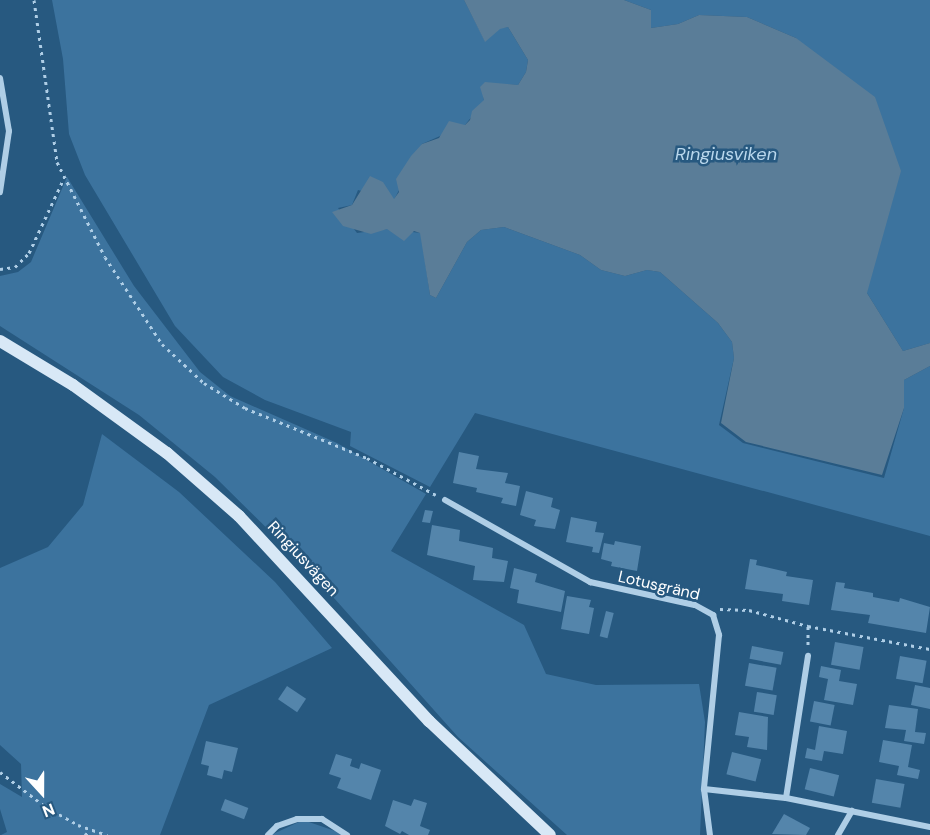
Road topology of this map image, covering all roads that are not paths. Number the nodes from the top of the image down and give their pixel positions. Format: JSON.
{"nodes":[{"id":1,"x":0,"y":78,"type":"edge"},
{"id":2,"x":0,"y":192,"type":"edge"},
{"id":3,"x":0,"y":341,"type":"edge"},
{"id":4,"x":445,"y":500,"type":"road end"},
{"id":5,"x":808,"y":656,"type":"road end"},
{"id":6,"x":704,"y":789,"type":"junction"},
{"id":7,"x":786,"y":798,"type":"junction"},
{"id":8,"x":852,"y":812,"type":"junction"},
{"id":9,"x":930,"y":826,"type":"edge"},
{"id":10,"x":268,"y":835,"type":"edge"},
{"id":11,"x":348,"y":835,"type":"edge"},
{"id":12,"x":550,"y":835,"type":"edge"},
{"id":13,"x":711,"y":835,"type":"edge"},
{"id":14,"x":838,"y":835,"type":"edge"}],
"edges":[{"from":1,"to":2,"type":"street"},
{"from":3,"to":12,"type":"street","name":"Ringiusvägen"},
{"from":4,"to":6,"type":"street","name":"Lotusgränd"},
{"from":5,"to":7,"type":"street"},
{"from":6,"to":7,"type":"street"},
{"from":6,"to":13,"type":"street","name":"Lotusgränd"},
{"from":7,"to":8,"type":"street"},
{"from":8,"to":9,"type":"street"},
{"from":8,"to":14,"type":"street"},
{"from":10,"to":11,"type":"street"}]}
